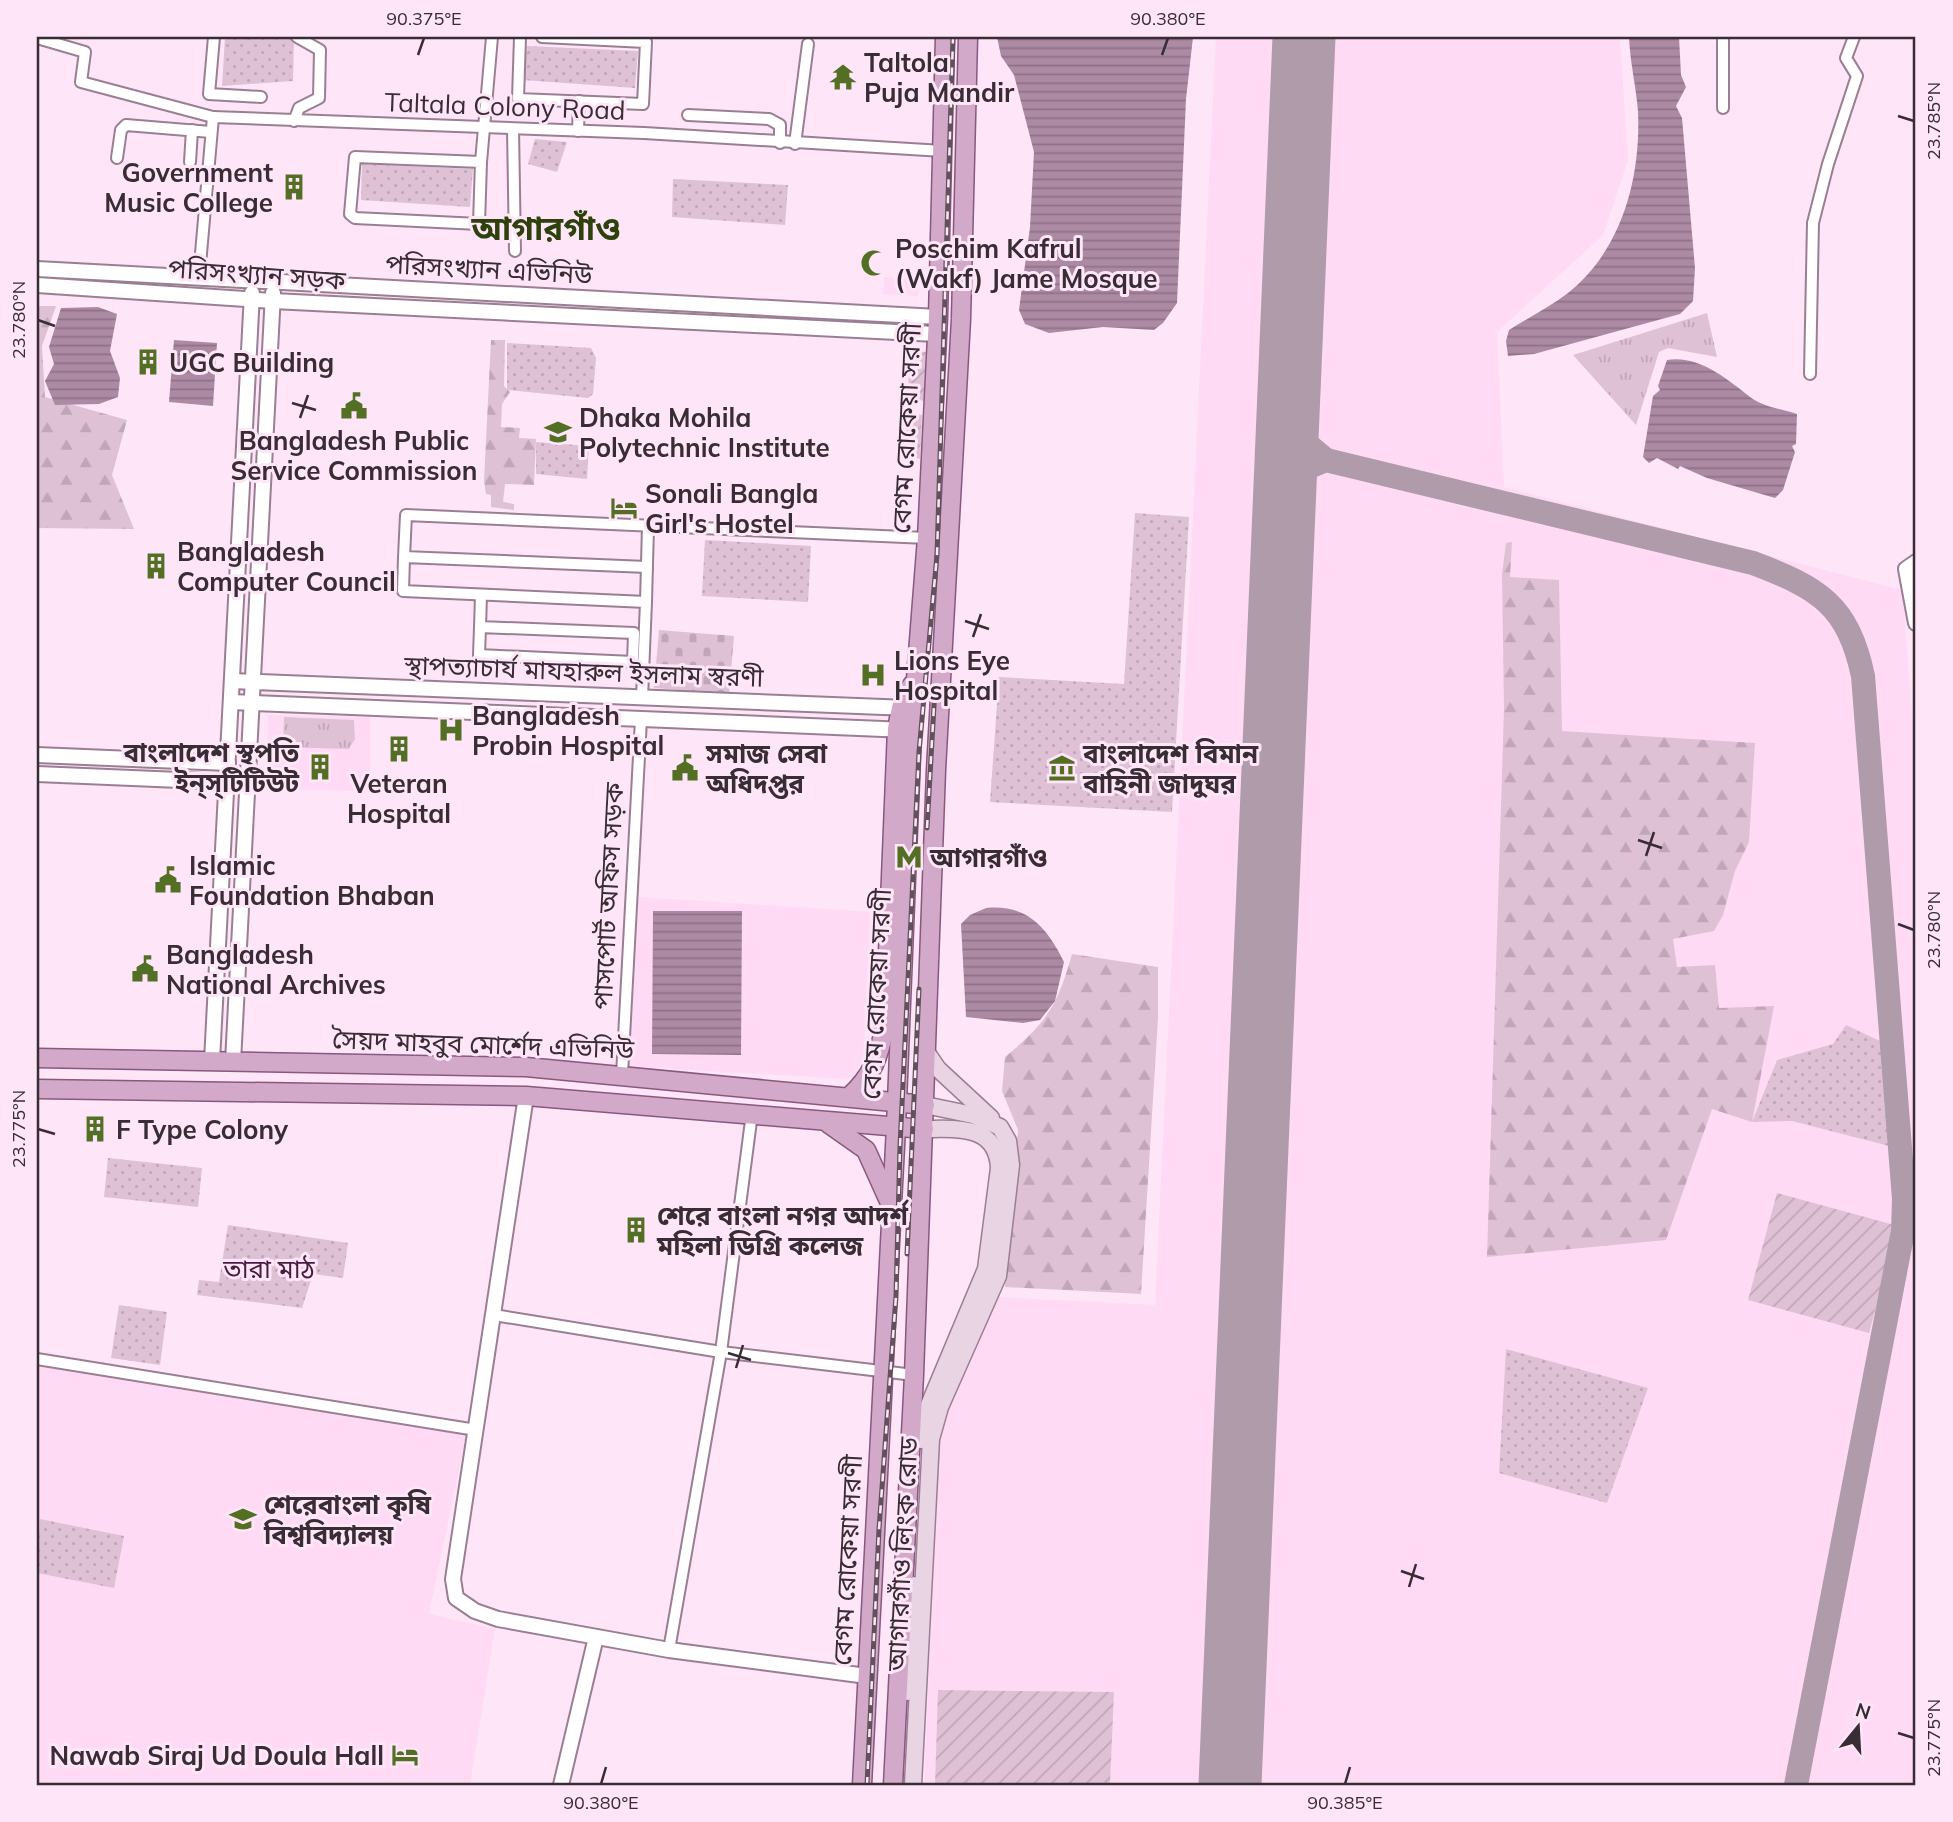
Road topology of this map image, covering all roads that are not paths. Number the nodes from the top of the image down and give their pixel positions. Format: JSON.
{"nodes":[{"id":1,"x":215,"y":37,"type":"edge"},
{"id":2,"x":297,"y":37,"type":"edge"},
{"id":3,"x":492,"y":37,"type":"edge"},
{"id":4,"x":520,"y":37,"type":"edge"},
{"id":5,"x":542,"y":37,"type":"edge"},
{"id":6,"x":945,"y":37,"type":"edge"},
{"id":7,"x":968,"y":37,"type":"edge"},
{"id":8,"x":1723,"y":37,"type":"edge"},
{"id":9,"x":1854,"y":37,"type":"edge"},
{"id":10,"x":37,"y":38,"type":"edge"},
{"id":11,"x":808,"y":44,"type":"dead end"},
{"id":12,"x":261,"y":97,"type":"dead end"},
{"id":13,"x":579,"y":101,"type":"junction"},
{"id":14,"x":1723,"y":108,"type":"dead end"},
{"id":15,"x":688,"y":116,"type":"dead end"},
{"id":16,"x":213,"y":117,"type":"junction"},
{"id":17,"x":294,"y":121,"type":"junction"},
{"id":18,"x":485,"y":128,"type":"junction"},
{"id":19,"x":513,"y":130,"type":"junction"},
{"id":20,"x":192,"y":131,"type":"junction"},
{"id":21,"x":578,"y":131,"type":"junction"},
{"id":22,"x":211,"y":132,"type":"junction"},
{"id":23,"x":780,"y":143,"type":"junction"},
{"id":24,"x":795,"y":144,"type":"junction"},
{"id":25,"x":943,"y":152,"type":"junction"},
{"id":26,"x":117,"y":158,"type":"dead end"},
{"id":27,"x":190,"y":162,"type":"dead end"},
{"id":28,"x":481,"y":162,"type":"junction"},
{"id":29,"x":515,"y":251,"type":"dead end"},
{"id":30,"x":37,"y":269,"type":"edge"},
{"id":31,"x":199,"y":276,"type":"junction"},
{"id":32,"x":253,"y":280,"type":"junction"},
{"id":33,"x":274,"y":281,"type":"junction"},
{"id":34,"x":37,"y":285,"type":"edge"},
{"id":35,"x":252,"y":299,"type":"junction"},
{"id":36,"x":273,"y":301,"type":"junction"},
{"id":37,"x":937,"y":326,"type":"junction"},
{"id":38,"x":960,"y":327,"type":"junction"},
{"id":39,"x":1810,"y":374,"type":"dead end"},
{"id":40,"x":648,"y":526,"type":"junction"},
{"id":41,"x":927,"y":538,"type":"junction"},
{"id":42,"x":950,"y":540,"type":"junction"},
{"id":43,"x":445,"y":559,"type":"junction"},
{"id":44,"x":1916,"y":562,"type":"edge"},
{"id":45,"x":647,"y":567,"type":"junction"},
{"id":46,"x":481,"y":595,"type":"junction"},
{"id":47,"x":646,"y":602,"type":"junction"},
{"id":48,"x":1916,"y":623,"type":"edge"},
{"id":49,"x":480,"y":627,"type":"junction"},
{"id":50,"x":232,"y":681,"type":"junction"},
{"id":51,"x":253,"y":682,"type":"junction"},
{"id":52,"x":424,"y":689,"type":"junction"},
{"id":53,"x":642,"y":698,"type":"junction"},
{"id":54,"x":231,"y":702,"type":"junction"},
{"id":55,"x":252,"y":703,"type":"junction"},
{"id":56,"x":907,"y":708,"type":"junction"},
{"id":57,"x":424,"y":710,"type":"junction"},
{"id":58,"x":641,"y":719,"type":"junction"},
{"id":59,"x":905,"y":730,"type":"junction"},
{"id":60,"x":37,"y":755,"type":"edge"},
{"id":61,"x":228,"y":763,"type":"junction"},
{"id":62,"x":37,"y":774,"type":"edge"},
{"id":63,"x":227,"y":782,"type":"junction"},
{"id":64,"x":925,"y":1050,"type":"junction"},
{"id":65,"x":212,"y":1054,"type":"junction"},
{"id":66,"x":233,"y":1055,"type":"junction"},
{"id":67,"x":37,"y":1058,"type":"edge"},
{"id":68,"x":526,"y":1067,"type":"junction"},
{"id":69,"x":622,"y":1075,"type":"junction"},
{"id":70,"x":37,"y":1090,"type":"edge"},
{"id":71,"x":526,"y":1096,"type":"junction"},
{"id":72,"x":849,"y":1097,"type":"junction"},
{"id":73,"x":897,"y":1102,"type":"junction"},
{"id":74,"x":925,"y":1105,"type":"junction"},
{"id":75,"x":752,"y":1113,"type":"junction"},
{"id":76,"x":821,"y":1120,"type":"junction"},
{"id":77,"x":896,"y":1127,"type":"junction"},
{"id":78,"x":1000,"y":1127,"type":"junction"},
{"id":79,"x":924,"y":1129,"type":"junction"},
{"id":80,"x":891,"y":1207,"type":"junction"},
{"id":81,"x":494,"y":1315,"type":"junction"},
{"id":82,"x":721,"y":1352,"type":"junction"},
{"id":83,"x":37,"y":1359,"type":"edge"},
{"id":84,"x":883,"y":1371,"type":"junction"},
{"id":85,"x":914,"y":1375,"type":"junction"},
{"id":86,"x":476,"y":1430,"type":"junction"},
{"id":87,"x":601,"y":1638,"type":"junction"},
{"id":88,"x":669,"y":1650,"type":"junction"},
{"id":89,"x":867,"y":1676,"type":"junction"},
{"id":90,"x":898,"y":1680,"type":"junction"},
{"id":91,"x":561,"y":1785,"type":"edge"},
{"id":92,"x":570,"y":1785,"type":"edge"},
{"id":93,"x":862,"y":1785,"type":"edge"},
{"id":94,"x":893,"y":1785,"type":"edge"},
{"id":95,"x":902,"y":1785,"type":"edge"},
{"id":96,"x":913,"y":1785,"type":"edge"}],
"edges":[{"from":1,"to":12,"type":"street"},
{"from":2,"to":17,"type":"street"},
{"from":3,"to":18,"type":"street"},
{"from":4,"to":13,"type":"street"},
{"from":5,"to":13,"type":"street"},
{"from":6,"to":25,"type":"main road","name":"বেগম রোকেয়া সরণী"},
{"from":7,"to":38,"type":"main road","name":"বেগম রোকেয়া সরণী"},
{"from":8,"to":14,"type":"street"},
{"from":9,"to":39,"type":"street"},
{"from":10,"to":16,"type":"street","name":"Taltala Colony Road"},
{"from":11,"to":24,"type":"street"},
{"from":13,"to":21,"type":"street"},
{"from":15,"to":23,"type":"street"},
{"from":16,"to":17,"type":"street","name":"Taltala Colony Road"},
{"from":16,"to":22,"type":"street"},
{"from":17,"to":18,"type":"street","name":"Taltala Colony Road"},
{"from":18,"to":19,"type":"street","name":"Taltala Colony Road"},
{"from":18,"to":28,"type":"street"},
{"from":19,"to":21,"type":"street","name":"Taltala Colony Road"},
{"from":19,"to":29,"type":"street"},
{"from":20,"to":22,"type":"street"},
{"from":20,"to":26,"type":"street"},
{"from":20,"to":27,"type":"street"},
{"from":21,"to":23,"type":"street","name":"Taltala Colony Road"},
{"from":22,"to":31,"type":"street"},
{"from":23,"to":24,"type":"street","name":"Taltala Colony Road"},
{"from":24,"to":25,"type":"street","name":"Taltala Colony Road"},
{"from":25,"to":37,"type":"main road","name":"বেগম রোকেয়া সরণী"},
{"from":28,"to":28,"type":"street"},
{"from":30,"to":31,"type":"street","name":"পরিসংখ্যান এভিনিউ"},
{"from":31,"to":32,"type":"street","name":"পরিসংখ্যান এভিনিউ"},
{"from":32,"to":33,"type":"street","name":"পরিসংখ্যান এভিনিউ"},
{"from":32,"to":35,"type":"street"},
{"from":33,"to":36,"type":"street"},
{"from":33,"to":37,"type":"street","name":"পরিসংখ্যান এভিনিউ"},
{"from":34,"to":35,"type":"street","name":"পরিসংখ্যান সড়ক"},
{"from":35,"to":36,"type":"street","name":"পরিসংখ্যান সড়ক"},
{"from":35,"to":50,"type":"street"},
{"from":36,"to":37,"type":"street","name":"পরিসংখ্যান সড়ক"},
{"from":36,"to":51,"type":"street"},
{"from":37,"to":38,"type":"main road"},
{"from":37,"to":41,"type":"main road","name":"বেগম রোকেয়া সরণী"},
{"from":38,"to":42,"type":"main road","name":"বেগম রোকেয়া সরণী"},
{"from":40,"to":41,"type":"street"},
{"from":40,"to":43,"type":"street"},
{"from":40,"to":45,"type":"street"},
{"from":41,"to":42,"type":"main road"},
{"from":41,"to":56,"type":"main road","name":"বেগম রোকেয়া সরণী"},
{"from":42,"to":64,"type":"main road","name":"বেগম রোকেয়া সরণী"},
{"from":43,"to":45,"type":"street"},
{"from":43,"to":46,"type":"street"},
{"from":44,"to":48,"type":"street"},
{"from":45,"to":47,"type":"street"},
{"from":46,"to":47,"type":"street"},
{"from":46,"to":49,"type":"street"},
{"from":47,"to":53,"type":"street"},
{"from":49,"to":49,"type":"street"},
{"from":50,"to":51,"type":"street","name":"স্থাপত্যাচার্য মাযহারুল ইসলাম স্বরণী"},
{"from":50,"to":54,"type":"street"},
{"from":51,"to":52,"type":"street","name":"স্থাপত্যাচার্য মাযহারুল ইসলাম স্বরণী"},
{"from":51,"to":55,"type":"street"},
{"from":52,"to":53,"type":"street","name":"স্থাপত্যাচার্য মাযহারুল ইসলাম স্বরণী"},
{"from":52,"to":57,"type":"street"},
{"from":53,"to":56,"type":"street","name":"স্থাপত্যাচার্য মাযহারুল ইসলাম স্বরণী"},
{"from":53,"to":58,"type":"street"},
{"from":54,"to":55,"type":"street","name":"স্থাপত্যাচার্য মাযহারুল ইসলাম স্বরণী"},
{"from":54,"to":61,"type":"street"},
{"from":55,"to":57,"type":"street","name":"স্থাপত্যাচার্য মাযহারুল ইসলাম স্বরণী"},
{"from":55,"to":66,"type":"street"},
{"from":56,"to":59,"type":"main road","name":"বেগম রোকেয়া সরণী"},
{"from":57,"to":58,"type":"street","name":"স্থাপত্যাচার্য মাযহারুল ইসলাম স্বরণী"},
{"from":58,"to":59,"type":"street","name":"স্থাপত্যাচার্য মাযহারুল ইসলাম স্বরণী"},
{"from":58,"to":69,"type":"street","name":"পাসপোর্ট অফিস সড়ক"},
{"from":59,"to":72,"type":"main road"},
{"from":59,"to":73,"type":"main road","name":"বেগম রোকেয়া সরণী"},
{"from":60,"to":61,"type":"street"},
{"from":61,"to":63,"type":"street"},
{"from":62,"to":63,"type":"street"},
{"from":63,"to":65,"type":"street"},
{"from":64,"to":74,"type":"main road","name":"বেগম রোকেয়া সরণী"},
{"from":64,"to":78,"type":"main road"},
{"from":65,"to":66,"type":"main road","name":"সৈয়দ মাহবুব মোর্শেদ এভিনিউ"},
{"from":65,"to":67,"type":"main road","name":"সৈয়দ মাহবুব মোর্শেদ এভিনিউ"},
{"from":66,"to":68,"type":"main road","name":"সৈয়দ মাহবুব মোর্শেদ এভিনিউ"},
{"from":68,"to":69,"type":"main road","name":"সৈয়দ মাহবুব মোর্শেদ এভিনিউ"},
{"from":68,"to":71,"type":"main road"},
{"from":69,"to":72,"type":"main road","name":"সৈয়দ মাহবুব মোর্শেদ এভিনিউ"},
{"from":70,"to":71,"type":"main road","name":"সৈয়দ মাহবুব মোর্শেদ এভিনিউ"},
{"from":71,"to":75,"type":"main road","name":"সৈয়দ মাহবুব মোর্শেদ এভিনিউ"},
{"from":71,"to":81,"type":"street"},
{"from":72,"to":73,"type":"main road","name":"সৈয়দ মাহবুব মোর্শেদ এভিনিউ"},
{"from":73,"to":74,"type":"main road","name":"সৈয়দ মাহবুব মোর্শেদ এভিনিউ"},
{"from":73,"to":77,"type":"main road","name":"বেগম রোকেয়া সরণী"},
{"from":74,"to":78,"type":"main road"},
{"from":74,"to":79,"type":"main road","name":"বেগম রোকেয়া সরণী"},
{"from":75,"to":76,"type":"main road","name":"সৈয়দ মাহবুব মোর্শেদ এভিনিউ"},
{"from":75,"to":82,"type":"street"},
{"from":76,"to":77,"type":"main road","name":"সৈয়দ মাহবুব মোর্শেদ এভিনিউ"},
{"from":76,"to":80,"type":"main road"},
{"from":77,"to":79,"type":"main road","name":"সৈয়দ মাহবুব মোর্শেদ এভিনিউ"},
{"from":77,"to":80,"type":"main road","name":"বেগম রোকেয়া সরণী"},
{"from":78,"to":96,"type":"main road","name":"আগারগাঁও লিংক রোড"},
{"from":79,"to":85,"type":"main road","name":"বেগম রোকেয়া সরণী"},
{"from":79,"to":95,"type":"main road","name":"আগারগাঁও লিংক রোড"},
{"from":80,"to":84,"type":"main road","name":"বেগম রোকেয়া সরণী"},
{"from":81,"to":82,"type":"street"},
{"from":81,"to":86,"type":"street"},
{"from":82,"to":84,"type":"street"},
{"from":82,"to":88,"type":"street"},
{"from":83,"to":86,"type":"street"},
{"from":84,"to":85,"type":"street"},
{"from":84,"to":89,"type":"main road","name":"বেগম রোকেয়া সরণী"},
{"from":85,"to":90,"type":"main road","name":"বেগম রোকেয়া সরণী"},
{"from":86,"to":87,"type":"street"},
{"from":87,"to":88,"type":"street"},
{"from":87,"to":91,"type":"street"},
{"from":87,"to":92,"type":"street"},
{"from":88,"to":89,"type":"street"},
{"from":89,"to":90,"type":"main road"},
{"from":89,"to":93,"type":"main road","name":"বেগম রোকেয়া সরণী"},
{"from":90,"to":94,"type":"main road","name":"বেগম রোকেয়া সরণী"}]}
